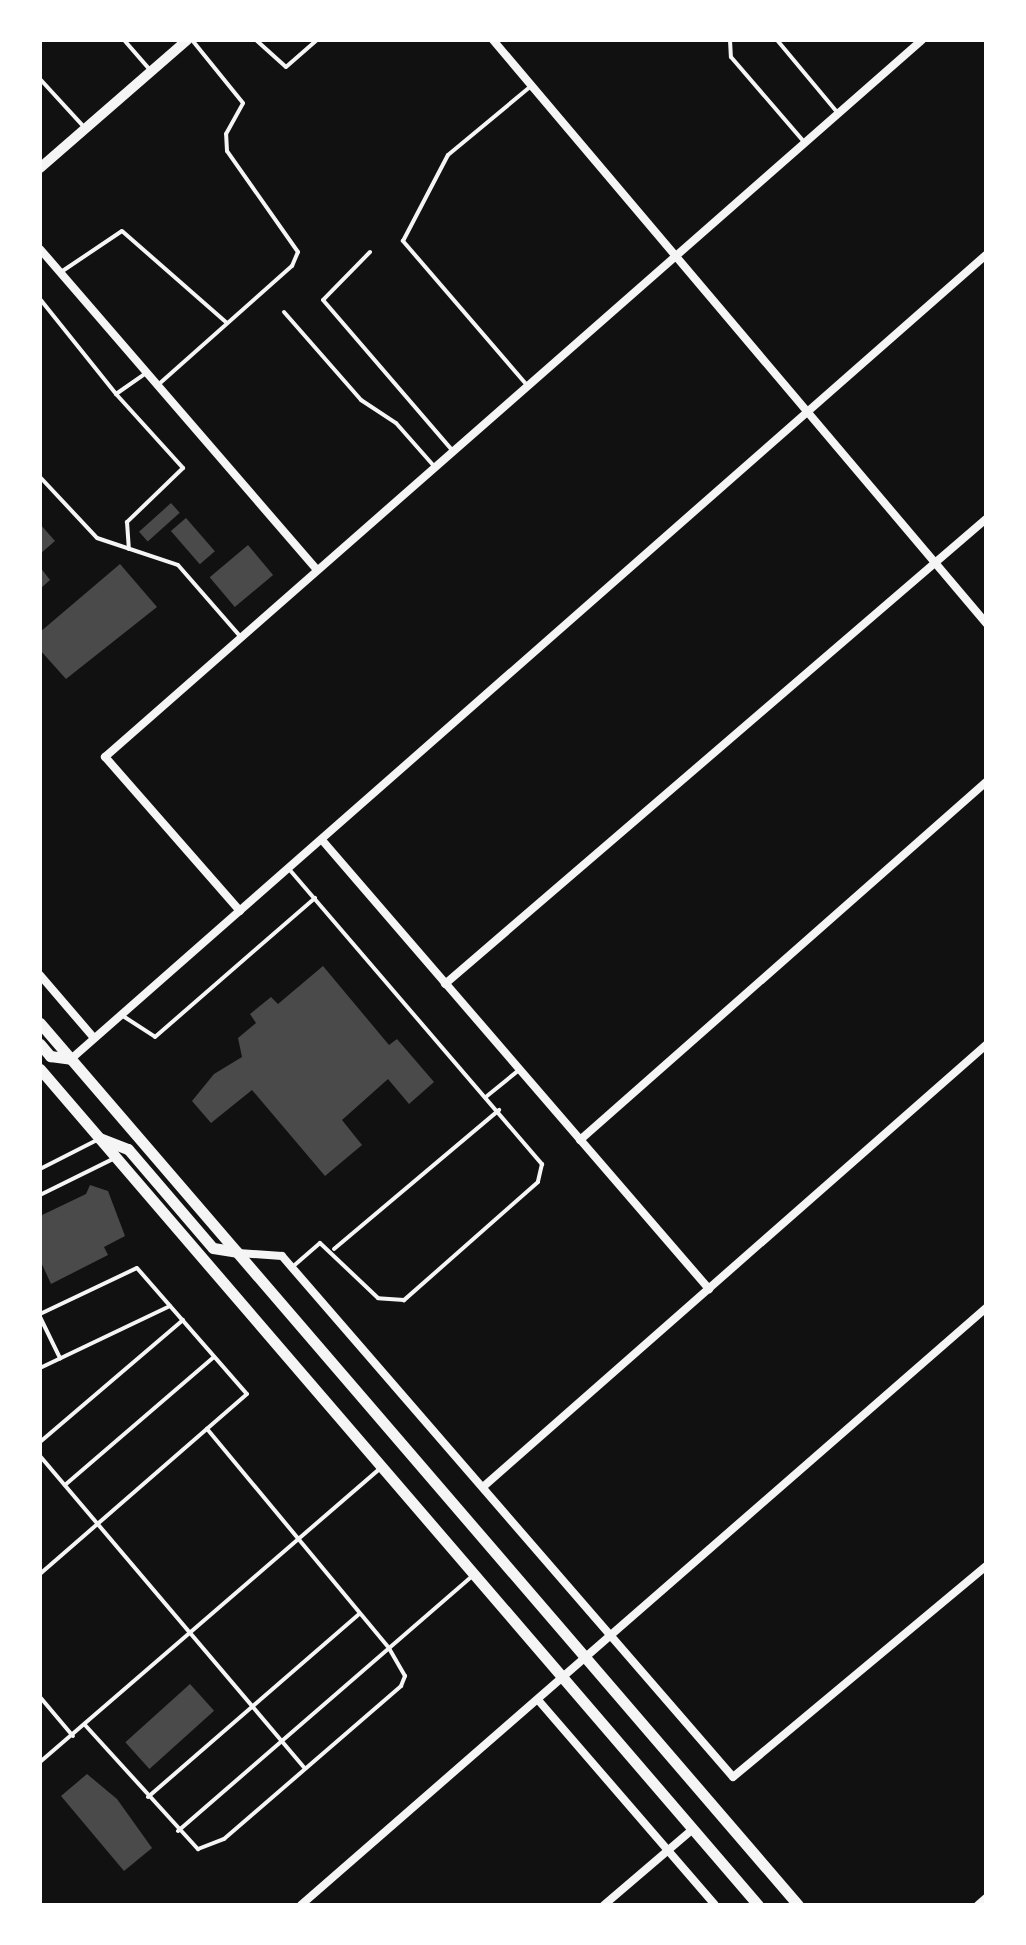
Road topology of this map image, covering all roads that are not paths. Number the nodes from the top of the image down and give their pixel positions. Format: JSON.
{"nodes":[{"id":1,"x":124,"y":40,"type":"edge"},
{"id":2,"x":190,"y":40,"type":"edge"},
{"id":3,"x":256,"y":40,"type":"edge"},
{"id":4,"x":317,"y":40,"type":"edge"},
{"id":5,"x":493,"y":40,"type":"edge"},
{"id":6,"x":730,"y":40,"type":"edge"},
{"id":7,"x":777,"y":40,"type":"edge"},
{"id":8,"x":922,"y":40,"type":"edge"},
{"id":9,"x":151,"y":71,"type":"junction"},
{"id":10,"x":40,"y":79,"type":"edge"},
{"id":11,"x":531,"y":86,"type":"junction"},
{"id":12,"x":837,"y":112,"type":"junction"},
{"id":13,"x":85,"y":128,"type":"junction"},
{"id":14,"x":804,"y":142,"type":"junction"},
{"id":15,"x":40,"y":168,"type":"edge"},
{"id":16,"x":40,"y":249,"type":"edge"},
{"id":17,"x":370,"y":252,"type":"dead end"},
{"id":18,"x":674,"y":255,"type":"junction"},
{"id":19,"x":986,"y":255,"type":"edge"},
{"id":20,"x":60,"y":273,"type":"junction"},
{"id":21,"x":40,"y":299,"type":"edge"},
{"id":22,"x":284,"y":312,"type":"dead end"},
{"id":23,"x":226,"y":322,"type":"junction"},
{"id":24,"x":146,"y":373,"type":"junction"},
{"id":25,"x":526,"y":384,"type":"junction"},
{"id":26,"x":158,"y":386,"type":"junction"},
{"id":27,"x":116,"y":394,"type":"junction"},
{"id":28,"x":806,"y":411,"type":"junction"},
{"id":29,"x":451,"y":449,"type":"junction"},
{"id":30,"x":433,"y":465,"type":"junction"},
{"id":31,"x":40,"y":477,"type":"edge"},
{"id":32,"x":986,"y":519,"type":"edge"},
{"id":33,"x":129,"y":549,"type":"junction"},
{"id":34,"x":934,"y":563,"type":"junction"},
{"id":35,"x":315,"y":568,"type":"junction"},
{"id":36,"x":986,"y":623,"type":"edge"},
{"id":37,"x":240,"y":636,"type":"junction"},
{"id":38,"x":986,"y":782,"type":"edge"},
{"id":39,"x":322,"y":840,"type":"junction"},
{"id":40,"x":289,"y":869,"type":"junction"},
{"id":41,"x":315,"y":898,"type":"junction"},
{"id":42,"x":240,"y":911,"type":"junction"},
{"id":43,"x":40,"y":975,"type":"edge"},
{"id":44,"x":445,"y":984,"type":"junction"},
{"id":45,"x":121,"y":1015,"type":"junction"},
{"id":46,"x":40,"y":1023,"type":"edge"},
{"id":47,"x":94,"y":1038,"type":"junction"},
{"id":48,"x":40,"y":1044,"type":"edge"},
{"id":49,"x":986,"y":1045,"type":"edge"},
{"id":50,"x":71,"y":1059,"type":"junction"},
{"id":51,"x":40,"y":1069,"type":"edge"},
{"id":52,"x":519,"y":1070,"type":"junction"},
{"id":53,"x":487,"y":1096,"type":"junction"},
{"id":54,"x":499,"y":1110,"type":"junction"},
{"id":55,"x":99,"y":1138,"type":"junction"},
{"id":56,"x":580,"y":1140,"type":"junction"},
{"id":57,"x":116,"y":1157,"type":"junction"},
{"id":58,"x":40,"y":1169,"type":"edge"},
{"id":59,"x":40,"y":1195,"type":"edge"},
{"id":60,"x":334,"y":1249,"type":"junction"},
{"id":61,"x":237,"y":1252,"type":"junction"},
{"id":62,"x":292,"y":1267,"type":"junction"},
{"id":63,"x":709,"y":1289,"type":"junction"},
{"id":64,"x":170,"y":1306,"type":"junction"},
{"id":65,"x":986,"y":1308,"type":"edge"},
{"id":66,"x":40,"y":1315,"type":"edge"},
{"id":67,"x":183,"y":1320,"type":"junction"},
{"id":68,"x":214,"y":1357,"type":"junction"},
{"id":69,"x":60,"y":1358,"type":"junction"},
{"id":70,"x":40,"y":1368,"type":"edge"},
{"id":71,"x":207,"y":1429,"type":"junction"},
{"id":72,"x":40,"y":1442,"type":"edge"},
{"id":73,"x":40,"y":1456,"type":"edge"},
{"id":74,"x":382,"y":1468,"type":"junction"},
{"id":75,"x":65,"y":1485,"type":"junction"},
{"id":76,"x":483,"y":1487,"type":"junction"},
{"id":77,"x":98,"y":1523,"type":"junction"},
{"id":78,"x":300,"y":1540,"type":"junction"},
{"id":79,"x":986,"y":1566,"type":"edge"},
{"id":80,"x":40,"y":1574,"type":"edge"},
{"id":81,"x":473,"y":1574,"type":"junction"},
{"id":82,"x":359,"y":1614,"type":"junction"},
{"id":83,"x":191,"y":1634,"type":"junction"},
{"id":84,"x":612,"y":1637,"type":"junction"},
{"id":85,"x":389,"y":1648,"type":"junction"},
{"id":86,"x":586,"y":1660,"type":"junction"},
{"id":87,"x":564,"y":1680,"type":"junction"},
{"id":88,"x":40,"y":1697,"type":"edge"},
{"id":89,"x":539,"y":1701,"type":"junction"},
{"id":90,"x":252,"y":1707,"type":"junction"},
{"id":91,"x":85,"y":1725,"type":"junction"},
{"id":92,"x":73,"y":1736,"type":"junction"},
{"id":93,"x":281,"y":1741,"type":"junction"},
{"id":94,"x":40,"y":1762,"type":"edge"},
{"id":95,"x":305,"y":1769,"type":"junction"},
{"id":96,"x":148,"y":1797,"type":"junction"},
{"id":97,"x":693,"y":1829,"type":"junction"},
{"id":98,"x":178,"y":1831,"type":"junction"},
{"id":99,"x":667,"y":1851,"type":"junction"},
{"id":100,"x":986,"y":1898,"type":"edge"},
{"id":101,"x":301,"y":1905,"type":"edge"},
{"id":102,"x":604,"y":1905,"type":"edge"},
{"id":103,"x":715,"y":1905,"type":"edge"},
{"id":104,"x":758,"y":1905,"type":"edge"},
{"id":105,"x":798,"y":1905,"type":"edge"},
{"id":106,"x":978,"y":1905,"type":"edge"}],
"edges":[{"from":1,"to":9,"type":"lane"},
{"from":2,"to":9,"type":"street"},
{"from":2,"to":23,"type":"lane"},
{"from":3,"to":4,"type":"lane"},
{"from":5,"to":11,"type":"street"},
{"from":6,"to":14,"type":"lane"},
{"from":7,"to":12,"type":"lane"},
{"from":8,"to":12,"type":"street"},
{"from":9,"to":13,"type":"street"},
{"from":10,"to":13,"type":"lane"},
{"from":11,"to":18,"type":"street"},
{"from":11,"to":25,"type":"lane"},
{"from":12,"to":14,"type":"street"},
{"from":13,"to":15,"type":"street"},
{"from":14,"to":18,"type":"street"},
{"from":16,"to":20,"type":"street"},
{"from":17,"to":29,"type":"lane"},
{"from":18,"to":25,"type":"street"},
{"from":18,"to":28,"type":"street"},
{"from":19,"to":28,"type":"street"},
{"from":20,"to":23,"type":"lane"},
{"from":20,"to":24,"type":"street"},
{"from":21,"to":27,"type":"lane"},
{"from":22,"to":30,"type":"lane"},
{"from":23,"to":26,"type":"lane"},
{"from":24,"to":26,"type":"street"},
{"from":24,"to":27,"type":"lane"},
{"from":25,"to":29,"type":"street"},
{"from":26,"to":35,"type":"street"},
{"from":27,"to":33,"type":"lane"},
{"from":28,"to":34,"type":"street"},
{"from":28,"to":39,"type":"street"},
{"from":29,"to":30,"type":"street"},
{"from":30,"to":35,"type":"street"},
{"from":31,"to":33,"type":"lane"},
{"from":32,"to":34,"type":"street"},
{"from":33,"to":37,"type":"lane"},
{"from":34,"to":36,"type":"street"},
{"from":34,"to":44,"type":"street"},
{"from":35,"to":37,"type":"street"},
{"from":37,"to":42,"type":"street"},
{"from":38,"to":56,"type":"street"},
{"from":39,"to":40,"type":"street"},
{"from":39,"to":44,"type":"street"},
{"from":40,"to":41,"type":"lane"},
{"from":40,"to":42,"type":"street"},
{"from":41,"to":45,"type":"lane"},
{"from":41,"to":53,"type":"lane"},
{"from":42,"to":45,"type":"street"},
{"from":43,"to":47,"type":"street"},
{"from":44,"to":52,"type":"street"},
{"from":45,"to":47,"type":"street"},
{"from":46,"to":50,"type":"main road"},
{"from":47,"to":50,"type":"street"},
{"from":48,"to":50,"type":"main road"},
{"from":49,"to":63,"type":"street"},
{"from":50,"to":61,"type":"main road"},
{"from":51,"to":55,"type":"main road"},
{"from":52,"to":53,"type":"lane"},
{"from":52,"to":56,"type":"street"},
{"from":53,"to":54,"type":"lane"},
{"from":54,"to":60,"type":"lane"},
{"from":54,"to":60,"type":"lane"},
{"from":55,"to":57,"type":"main road"},
{"from":55,"to":58,"type":"lane"},
{"from":55,"to":61,"type":"main road"},
{"from":56,"to":63,"type":"street"},
{"from":57,"to":59,"type":"lane"},
{"from":57,"to":74,"type":"main road"},
{"from":60,"to":62,"type":"lane"},
{"from":61,"to":62,"type":"street"},
{"from":61,"to":86,"type":"main road"},
{"from":62,"to":76,"type":"street"},
{"from":63,"to":76,"type":"street"},
{"from":64,"to":66,"type":"lane"},
{"from":64,"to":67,"type":"lane"},
{"from":64,"to":69,"type":"lane"},
{"from":65,"to":84,"type":"street"},
{"from":66,"to":69,"type":"lane"},
{"from":67,"to":68,"type":"lane"},
{"from":67,"to":72,"type":"lane"},
{"from":68,"to":71,"type":"lane"},
{"from":68,"to":75,"type":"lane"},
{"from":69,"to":70,"type":"lane"},
{"from":71,"to":77,"type":"lane"},
{"from":71,"to":78,"type":"lane"},
{"from":73,"to":75,"type":"lane"},
{"from":74,"to":78,"type":"lane"},
{"from":74,"to":81,"type":"main road"},
{"from":75,"to":77,"type":"lane"},
{"from":76,"to":84,"type":"street"},
{"from":77,"to":80,"type":"lane"},
{"from":77,"to":83,"type":"lane"},
{"from":78,"to":82,"type":"lane"},
{"from":78,"to":83,"type":"lane"},
{"from":79,"to":84,"type":"street"},
{"from":81,"to":85,"type":"lane"},
{"from":81,"to":87,"type":"main road"},
{"from":82,"to":85,"type":"lane"},
{"from":82,"to":90,"type":"lane"},
{"from":83,"to":90,"type":"lane"},
{"from":83,"to":91,"type":"lane"},
{"from":84,"to":86,"type":"street"},
{"from":85,"to":93,"type":"lane"},
{"from":85,"to":95,"type":"lane"},
{"from":86,"to":87,"type":"street"},
{"from":86,"to":105,"type":"main road"},
{"from":87,"to":89,"type":"street"},
{"from":87,"to":97,"type":"main road"},
{"from":88,"to":92,"type":"lane"},
{"from":89,"to":99,"type":"street"},
{"from":89,"to":101,"type":"street"},
{"from":90,"to":93,"type":"lane"},
{"from":90,"to":96,"type":"lane"},
{"from":91,"to":92,"type":"lane"},
{"from":91,"to":96,"type":"lane"},
{"from":92,"to":94,"type":"lane"},
{"from":93,"to":95,"type":"lane"},
{"from":93,"to":98,"type":"lane"},
{"from":95,"to":98,"type":"lane"},
{"from":96,"to":98,"type":"lane"},
{"from":97,"to":99,"type":"street"},
{"from":97,"to":104,"type":"main road"},
{"from":99,"to":102,"type":"street"},
{"from":99,"to":103,"type":"street"},
{"from":100,"to":106,"type":"street"}]}
